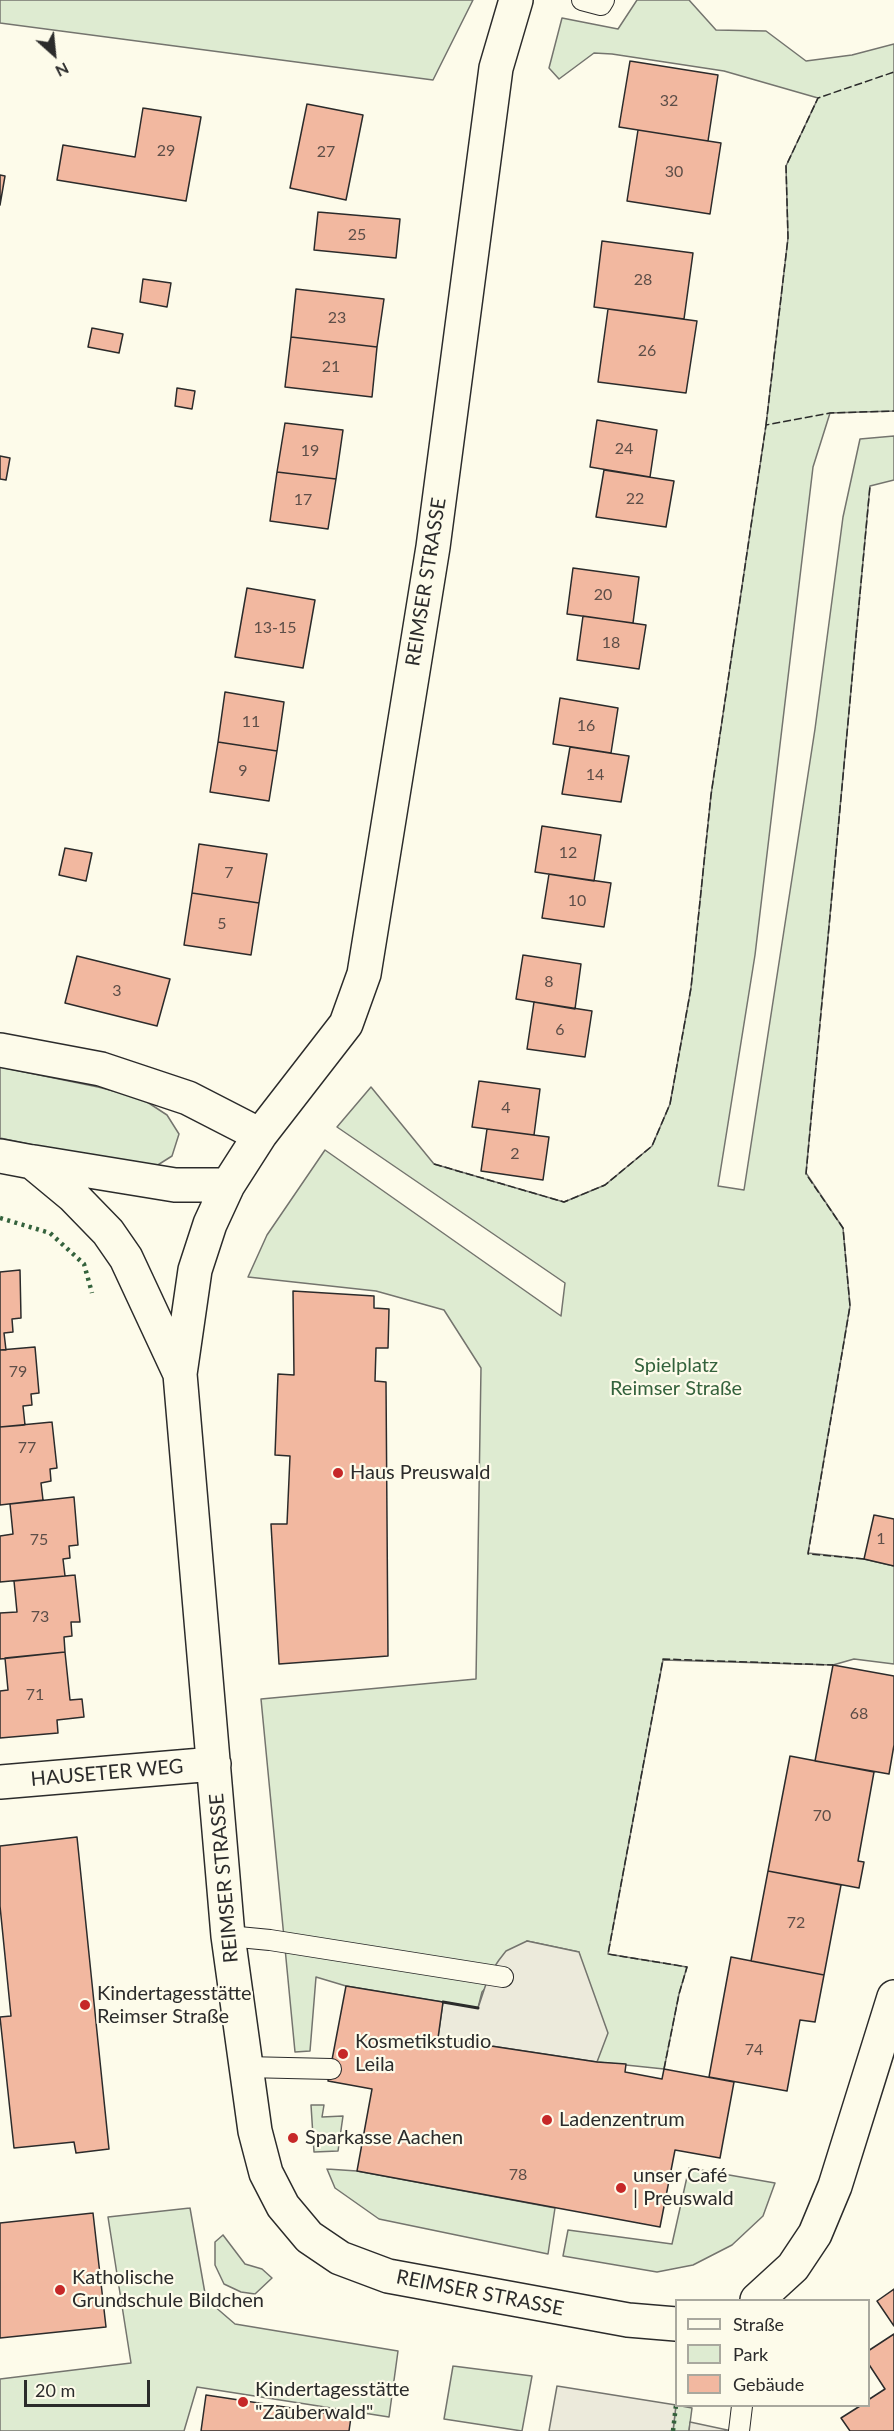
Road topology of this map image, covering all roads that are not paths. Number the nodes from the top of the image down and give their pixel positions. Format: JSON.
{"nodes":[{"id":1,"x":516,"y":0,"type":"edge"},
{"id":2,"x":582,"y":0,"type":"edge"},
{"id":3,"x":604,"y":0,"type":"edge"},
{"id":4,"x":0,"y":1050,"type":"edge"},
{"id":5,"x":260,"y":1135,"type":"junction"},
{"id":6,"x":0,"y":1156,"type":"edge"},
{"id":7,"x":32,"y":1162,"type":"junction"},
{"id":8,"x":228,"y":1185,"type":"junction"},
{"id":9,"x":180,"y":1374,"type":"junction"},
{"id":10,"x":214,"y":1764,"type":"junction"},
{"id":11,"x":0,"y":1782,"type":"edge"},
{"id":12,"x":228,"y":1936,"type":"junction"},
{"id":13,"x":503,"y":1977,"type":"dead end"},
{"id":14,"x":894,"y":1997,"type":"edge"},
{"id":15,"x":245,"y":2067,"type":"junction"},
{"id":16,"x":331,"y":2070,"type":"dead end"},
{"id":17,"x":759,"y":2299,"type":"edge"},
{"id":18,"x":675,"y":2324,"type":"edge"},
{"id":19,"x":742,"y":2407,"type":"edge"},
{"id":20,"x":739,"y":2431,"type":"edge"}],
"edges":[{"from":1,"to":5,"type":"street","name":"REIMSER STRASSE"},
{"from":2,"to":3,"type":"lane"},
{"from":4,"to":5,"type":"street"},
{"from":5,"to":8,"type":"street","name":"REIMSER STRASSE"},
{"from":6,"to":7,"type":"street","name":"REIMSER STRASSE"},
{"from":7,"to":8,"type":"street","name":"REIMSER STRASSE"},
{"from":7,"to":9,"type":"street","name":"REIMSER STRASSE"},
{"from":8,"to":9,"type":"street","name":"REIMSER STRASSE"},
{"from":9,"to":10,"type":"street","name":"REIMSER STRASSE"},
{"from":10,"to":11,"type":"street","name":"HAUSETER WEG"},
{"from":10,"to":12,"type":"street","name":"REIMSER STRASSE"},
{"from":12,"to":13,"type":"lane"},
{"from":12,"to":15,"type":"street","name":"REIMSER STRASSE"},
{"from":14,"to":17,"type":"street"},
{"from":15,"to":16,"type":"lane"},
{"from":15,"to":18,"type":"street","name":"REIMSER STRASSE"},
{"from":19,"to":20,"type":"lane"}]}
